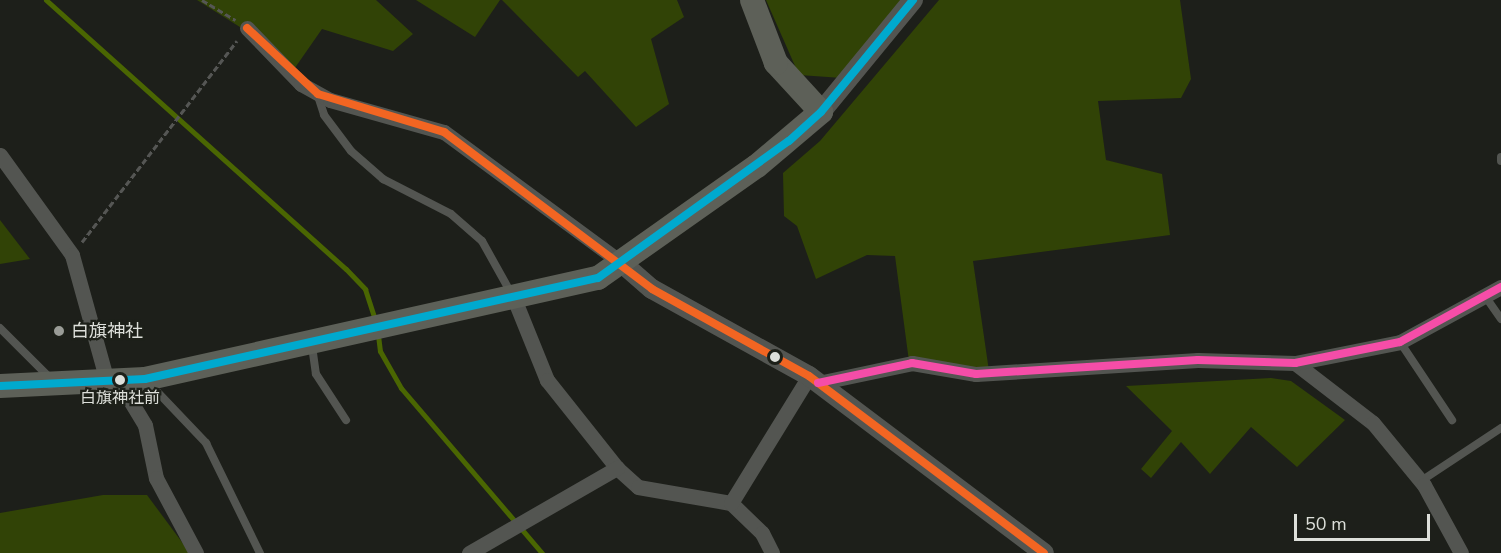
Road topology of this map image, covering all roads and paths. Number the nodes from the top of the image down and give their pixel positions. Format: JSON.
{"nodes":[{"id":1,"x":202,"y":0,"type":"edge"},
{"id":2,"x":752,"y":0,"type":"edge"},
{"id":3,"x":913,"y":0,"type":"edge"},
{"id":4,"x":247,"y":28,"type":"junction"},
{"id":5,"x":318,"y":94,"type":"junction"},
{"id":6,"x":821,"y":112,"type":"junction"},
{"id":7,"x":0,"y":154,"type":"edge"},
{"id":8,"x":72,"y":255,"type":"junction"},
{"id":9,"x":622,"y":264,"type":"junction"},
{"id":10,"x":1501,"y":287,"type":"edge"},
{"id":11,"x":513,"y":296,"type":"junction"},
{"id":12,"x":1485,"y":296,"type":"junction"},
{"id":13,"x":1501,"y":319,"type":"edge"},
{"id":14,"x":0,"y":328,"type":"edge"},
{"id":15,"x":311,"y":342,"type":"junction"},
{"id":16,"x":1400,"y":342,"type":"junction"},
{"id":17,"x":1295,"y":363,"type":"junction"},
{"id":18,"x":145,"y":379,"type":"junction"},
{"id":19,"x":814,"y":379,"type":"junction"},
{"id":20,"x":113,"y":384,"type":"junction"},
{"id":21,"x":0,"y":386,"type":"edge"},
{"id":22,"x":58,"y":387,"type":"junction"},
{"id":23,"x":346,"y":420,"type":"dead end"},
{"id":24,"x":1452,"y":420,"type":"dead end"},
{"id":25,"x":1501,"y":428,"type":"edge"},
{"id":26,"x":617,"y":468,"type":"junction"},
{"id":27,"x":1421,"y":481,"type":"junction"},
{"id":28,"x":731,"y":503,"type":"junction"},
{"id":29,"x":196,"y":553,"type":"edge"},
{"id":30,"x":260,"y":553,"type":"edge"},
{"id":31,"x":469,"y":553,"type":"edge"},
{"id":32,"x":772,"y":553,"type":"edge"},
{"id":33,"x":1044,"y":553,"type":"edge"},
{"id":34,"x":1461,"y":553,"type":"edge"}],
"edges":[{"from":1,"to":4,"type":"path"},
{"from":2,"to":6,"type":"main road"},
{"from":3,"to":6,"type":"street"},
{"from":4,"to":5,"type":"street"},
{"from":4,"to":8,"type":"path"},
{"from":5,"to":9,"type":"street"},
{"from":5,"to":11,"type":"lane"},
{"from":6,"to":9,"type":"main road"},
{"from":7,"to":8,"type":"street"},
{"from":8,"to":20,"type":"street"},
{"from":9,"to":11,"type":"main road"},
{"from":9,"to":19,"type":"street"},
{"from":10,"to":12,"type":"street"},
{"from":11,"to":15,"type":"main road"},
{"from":11,"to":26,"type":"street"},
{"from":12,"to":13,"type":"lane"},
{"from":12,"to":16,"type":"street"},
{"from":14,"to":22,"type":"lane"},
{"from":15,"to":18,"type":"main road"},
{"from":15,"to":23,"type":"lane"},
{"from":16,"to":17,"type":"street"},
{"from":16,"to":24,"type":"lane"},
{"from":17,"to":19,"type":"street"},
{"from":17,"to":27,"type":"street"},
{"from":18,"to":20,"type":"main road"},
{"from":18,"to":30,"type":"lane"},
{"from":19,"to":28,"type":"street"},
{"from":19,"to":33,"type":"street"},
{"from":20,"to":22,"type":"main road"},
{"from":20,"to":29,"type":"street"},
{"from":21,"to":22,"type":"main road"},
{"from":25,"to":27,"type":"lane"},
{"from":26,"to":28,"type":"street"},
{"from":26,"to":31,"type":"street"},
{"from":27,"to":34,"type":"street"},
{"from":28,"to":32,"type":"street"}]}
